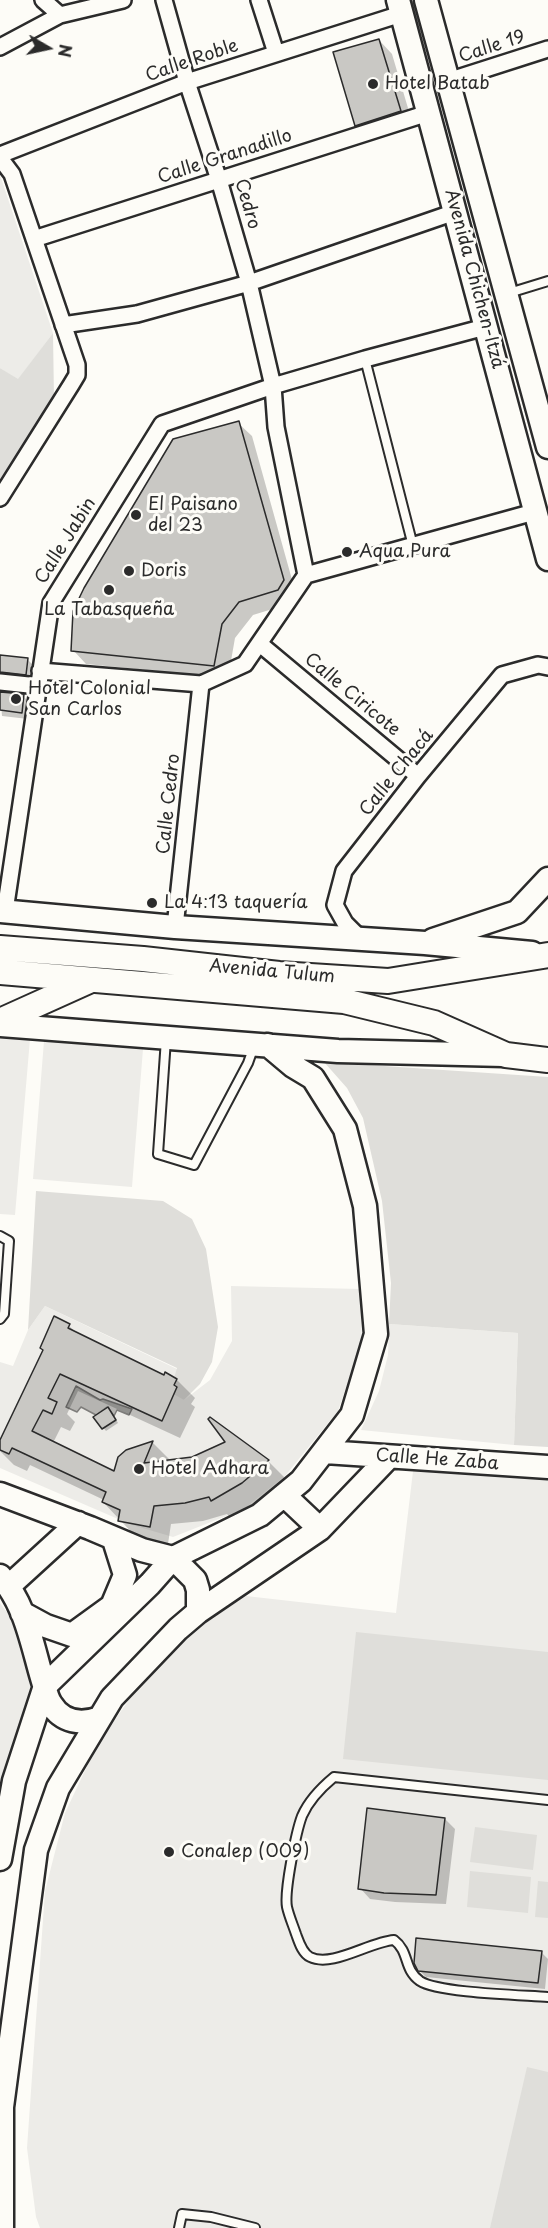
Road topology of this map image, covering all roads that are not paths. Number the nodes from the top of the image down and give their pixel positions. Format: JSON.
{"nodes":[{"id":1,"x":43,"y":0,"type":"edge"},
{"id":2,"x":123,"y":0,"type":"edge"},
{"id":3,"x":164,"y":0,"type":"edge"},
{"id":4,"x":259,"y":0,"type":"edge"},
{"id":5,"x":426,"y":0,"type":"edge"},
{"id":6,"x":400,"y":7,"type":"edge"},
{"id":7,"x":60,"y":15,"type":"junction"},
{"id":8,"x":0,"y":47,"type":"edge"},
{"id":9,"x":440,"y":49,"type":"junction"},
{"id":10,"x":548,"y":49,"type":"edge"},
{"id":11,"x":276,"y":53,"type":"junction"},
{"id":12,"x":414,"y":58,"type":"junction"},
{"id":13,"x":187,"y":81,"type":"junction"},
{"id":14,"x":448,"y":81,"type":"junction"},
{"id":15,"x":428,"y":113,"type":"junction"},
{"id":16,"x":0,"y":157,"type":"edge"},
{"id":17,"x":219,"y":180,"type":"junction"},
{"id":18,"x":455,"y":212,"type":"junction"},
{"id":19,"x":34,"y":238,"type":"junction"},
{"id":20,"x":548,"y":281,"type":"edge"},
{"id":21,"x":249,"y":283,"type":"junction"},
{"id":22,"x":505,"y":294,"type":"junction"},
{"id":23,"x":63,"y":325,"type":"junction"},
{"id":24,"x":485,"y":327,"type":"junction"},
{"id":25,"x":365,"y":358,"type":"junction"},
{"id":26,"x":530,"y":383,"type":"junction"},
{"id":27,"x":273,"y":386,"type":"junction"},
{"id":28,"x":505,"y":392,"type":"junction"},
{"id":29,"x":548,"y":447,"type":"edge"},
{"id":30,"x":0,"y":498,"type":"edge"},
{"id":31,"x":534,"y":512,"type":"junction"},
{"id":32,"x":413,"y":546,"type":"junction"},
{"id":33,"x":548,"y":559,"type":"edge"},
{"id":34,"x":306,"y":575,"type":"junction"},
{"id":35,"x":260,"y":644,"type":"junction"},
{"id":36,"x":548,"y":667,"type":"edge"},
{"id":37,"x":39,"y":678,"type":"junction"},
{"id":38,"x":0,"y":682,"type":"edge"},
{"id":39,"x":201,"y":684,"type":"junction"},
{"id":40,"x":418,"y":776,"type":"junction"},
{"id":41,"x":548,"y":879,"type":"edge"},
{"id":42,"x":3,"y":911,"type":"edge"},
{"id":43,"x":175,"y":927,"type":"junction"},
{"id":44,"x":362,"y":940,"type":"junction"},
{"id":45,"x":425,"y":943,"type":"junction"},
{"id":46,"x":0,"y":948,"type":"edge"},
{"id":47,"x":545,"y":955,"type":"edge"},
{"id":48,"x":0,"y":972,"type":"edge"},
{"id":49,"x":94,"y":978,"type":"junction"},
{"id":50,"x":0,"y":1023,"type":"edge"},
{"id":51,"x":166,"y":1038,"type":"junction"},
{"id":52,"x":262,"y":1045,"type":"junction"},
{"id":53,"x":506,"y":1055,"type":"junction"},
{"id":54,"x":548,"y":1060,"type":"edge"},
{"id":55,"x":0,"y":1236,"type":"edge"},
{"id":56,"x":0,"y":1319,"type":"edge"},
{"id":57,"x":325,"y":1452,"type":"junction"},
{"id":58,"x":389,"y":1457,"type":"junction"},
{"id":59,"x":548,"y":1467,"type":"edge"},
{"id":60,"x":0,"y":1494,"type":"edge"},
{"id":61,"x":284,"y":1495,"type":"junction"},
{"id":62,"x":78,"y":1523,"type":"junction"},
{"id":63,"x":320,"y":1529,"type":"junction"},
{"id":64,"x":114,"y":1540,"type":"junction"},
{"id":65,"x":173,"y":1558,"type":"junction"},
{"id":66,"x":5,"y":1581,"type":"edge"},
{"id":67,"x":198,"y":1612,"type":"junction"},
{"id":68,"x":22,"y":1613,"type":"junction"},
{"id":69,"x":45,"y":1686,"type":"junction"},
{"id":70,"x":99,"y":1718,"type":"junction"},
{"id":71,"x":548,"y":1800,"type":"edge"},
{"id":72,"x":2,"y":1834,"type":"edge"},
{"id":73,"x":0,"y":1859,"type":"edge"},
{"id":74,"x":548,"y":1997,"type":"edge"},
{"id":75,"x":2,"y":2228,"type":"edge"},
{"id":76,"x":180,"y":2228,"type":"edge"},
{"id":77,"x":255,"y":2228,"type":"edge"}],
"edges":[{"from":1,"to":7,"type":"street"},
{"from":2,"to":7,"type":"street"},
{"from":3,"to":13,"type":"street","name":"Cedro"},
{"from":4,"to":11,"type":"street"},
{"from":5,"to":9,"type":"street","name":"Avenida Chichen-Itzá"},
{"from":6,"to":11,"type":"street","name":"Calle Roble"},
{"from":6,"to":12,"type":"street","name":"Avenida Chichen-Itzá"},
{"from":7,"to":8,"type":"street"},
{"from":9,"to":12,"type":"street"},
{"from":9,"to":14,"type":"street","name":"Avenida Chichen-Itzá"},
{"from":10,"to":14,"type":"street","name":"Calle 19"},
{"from":11,"to":13,"type":"street","name":"Calle Roble"},
{"from":12,"to":15,"type":"street","name":"Avenida Chichen-Itzá"},
{"from":13,"to":16,"type":"street","name":"Calle Roble"},
{"from":13,"to":17,"type":"street","name":"Cedro"},
{"from":14,"to":22,"type":"street","name":"Avenida Chichen-Itzá"},
{"from":15,"to":17,"type":"street","name":"Calle Granadillo"},
{"from":15,"to":18,"type":"street","name":"Avenida Chichen-Itzá"},
{"from":16,"to":19,"type":"street"},
{"from":17,"to":19,"type":"street","name":"Calle Granadillo"},
{"from":17,"to":21,"type":"street","name":"Cedro"},
{"from":18,"to":21,"type":"street"},
{"from":18,"to":24,"type":"street","name":"Avenida Chichen-Itzá"},
{"from":19,"to":23,"type":"street"},
{"from":20,"to":22,"type":"lane"},
{"from":21,"to":23,"type":"street"},
{"from":21,"to":27,"type":"street","name":"Cedro"},
{"from":22,"to":26,"type":"street","name":"Avenida Chichen-Itzá"},
{"from":23,"to":30,"type":"street"},
{"from":24,"to":25,"type":"street","name":"Calle Jabin"},
{"from":24,"to":28,"type":"street","name":"Avenida Chichen-Itzá"},
{"from":25,"to":27,"type":"street","name":"Calle Jabin"},
{"from":25,"to":32,"type":"lane"},
{"from":26,"to":28,"type":"street"},
{"from":26,"to":29,"type":"street","name":"Avenida Chichen-Itzá"},
{"from":27,"to":34,"type":"street"},
{"from":27,"to":37,"type":"street","name":"Calle Jabin"},
{"from":28,"to":31,"type":"street","name":"Avenida Chichen-Itzá"},
{"from":31,"to":32,"type":"street"},
{"from":31,"to":33,"type":"street","name":"Avenida Chichen-Itzá"},
{"from":32,"to":34,"type":"street"},
{"from":34,"to":35,"type":"street"},
{"from":35,"to":39,"type":"street"},
{"from":35,"to":40,"type":"street","name":"Calle Ciricote"},
{"from":36,"to":40,"type":"street","name":"Calle Chacá"},
{"from":37,"to":38,"type":"street"},
{"from":37,"to":39,"type":"street"},
{"from":37,"to":42,"type":"street"},
{"from":39,"to":43,"type":"street","name":"Calle Cedro"},
{"from":40,"to":44,"type":"street","name":"Calle Chacá"},
{"from":41,"to":45,"type":"street"},
{"from":42,"to":43,"type":"street","name":"Avenida Tulum"},
{"from":43,"to":44,"type":"street","name":"Avenida Tulum"},
{"from":44,"to":45,"type":"street","name":"Avenida Tulum"},
{"from":45,"to":47,"type":"street","name":"Avenida Tulum"},
{"from":46,"to":47,"type":"main road","name":"Avenida Tulum"},
{"from":48,"to":49,"type":"main road","name":"Avenida Tulum"},
{"from":49,"to":50,"type":"main road"},
{"from":49,"to":53,"type":"main road","name":"Avenida Tulum"},
{"from":50,"to":51,"type":"street","name":"Avenida Tulum"},
{"from":51,"to":52,"type":"street","name":"Avenida Tulum"},
{"from":51,"to":52,"type":"lane"},
{"from":52,"to":53,"type":"street","name":"Avenida Tulum"},
{"from":52,"to":57,"type":"street"},
{"from":53,"to":54,"type":"main road","name":"Avenida Tulum"},
{"from":55,"to":56,"type":"lane"},
{"from":57,"to":58,"type":"street","name":"Calle He Zaba"},
{"from":57,"to":61,"type":"street"},
{"from":58,"to":59,"type":"street","name":"Calle He Zaba"},
{"from":58,"to":63,"type":"street"},
{"from":60,"to":62,"type":"street"},
{"from":61,"to":63,"type":"street"},
{"from":61,"to":65,"type":"street"},
{"from":62,"to":64,"type":"street"},
{"from":62,"to":66,"type":"street"},
{"from":63,"to":67,"type":"street"},
{"from":64,"to":65,"type":"street"},
{"from":64,"to":68,"type":"street"},
{"from":65,"to":67,"type":"street"},
{"from":65,"to":69,"type":"street"},
{"from":66,"to":68,"type":"street"},
{"from":67,"to":70,"type":"street"},
{"from":68,"to":69,"type":"street"},
{"from":69,"to":70,"type":"street"},
{"from":69,"to":72,"type":"street"},
{"from":70,"to":75,"type":"street"},
{"from":71,"to":74,"type":"lane"},
{"from":72,"to":73,"type":"street"},
{"from":76,"to":77,"type":"lane"}]}
